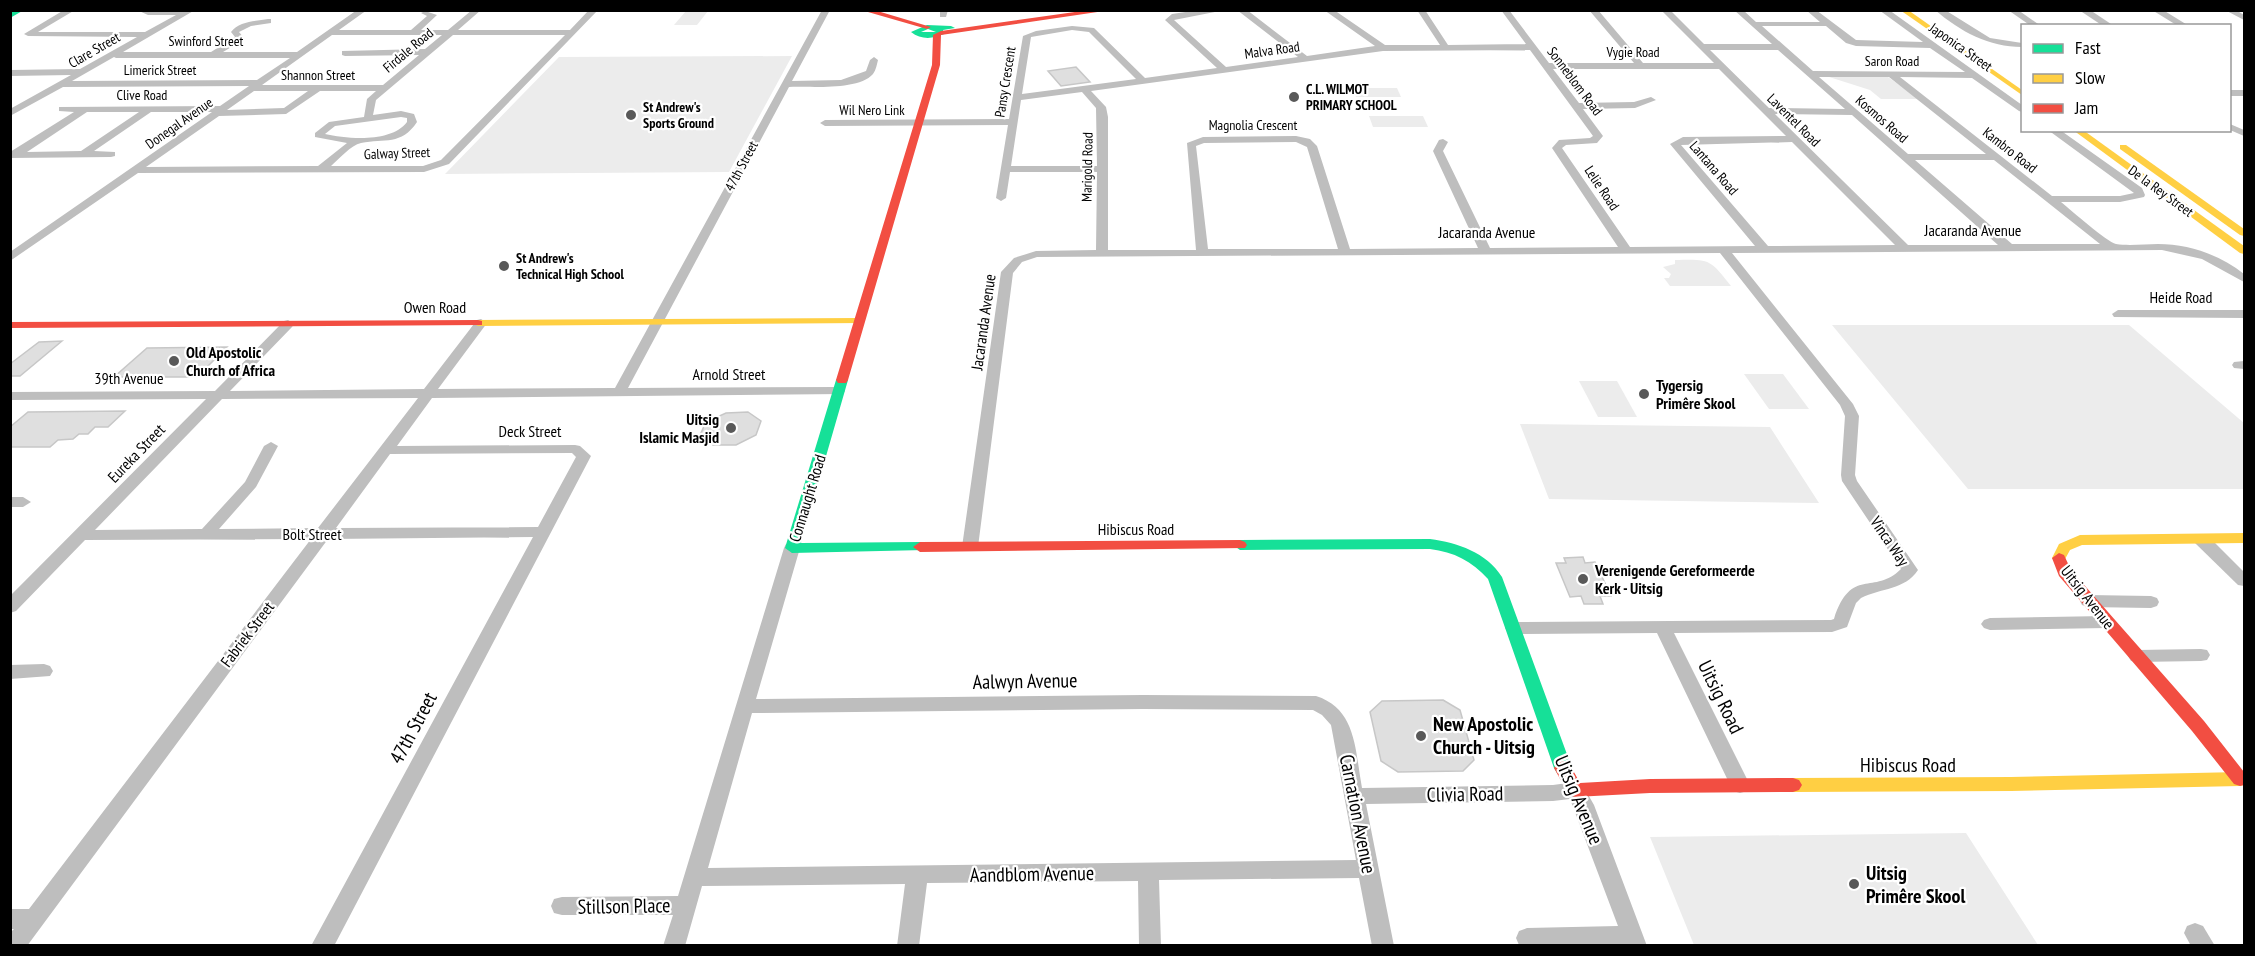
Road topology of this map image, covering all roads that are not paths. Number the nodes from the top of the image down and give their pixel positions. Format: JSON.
{"nodes":[{"id":1,"x":21,"y":10,"type":"edge"},
{"id":2,"x":71,"y":10,"type":"edge"},
{"id":3,"x":141,"y":10,"type":"edge"},
{"id":4,"x":363,"y":10,"type":"edge"},
{"id":5,"x":477,"y":10,"type":"edge"},
{"id":6,"x":594,"y":10,"type":"edge"},
{"id":7,"x":826,"y":10,"type":"edge"},
{"id":8,"x":864,"y":10,"type":"edge"},
{"id":9,"x":1108,"y":10,"type":"edge"},
{"id":10,"x":1221,"y":10,"type":"edge"},
{"id":11,"x":1241,"y":10,"type":"edge"},
{"id":12,"x":1328,"y":10,"type":"edge"},
{"id":13,"x":1421,"y":10,"type":"edge"},
{"id":14,"x":1504,"y":10,"type":"edge"},
{"id":15,"x":1593,"y":10,"type":"edge"},
{"id":16,"x":1665,"y":10,"type":"edge"},
{"id":17,"x":1738,"y":10,"type":"edge"},
{"id":18,"x":1810,"y":10,"type":"edge"},
{"id":19,"x":1883,"y":10,"type":"edge"},
{"id":20,"x":1903,"y":10,"type":"edge"},
{"id":21,"x":1920,"y":10,"type":"edge"},
{"id":22,"x":1939,"y":10,"type":"edge"},
{"id":23,"x":2012,"y":10,"type":"edge"},
{"id":24,"x":2083,"y":10,"type":"edge"},
{"id":25,"x":2156,"y":10,"type":"edge"},
{"id":26,"x":2229,"y":10,"type":"edge"},
{"id":27,"x":1104,"y":11,"type":"edge"},
{"id":28,"x":189,"y":12,"type":"edge"},
{"id":29,"x":425,"y":13,"type":"dead end"},
{"id":30,"x":10,"y":16,"type":"edge"},
{"id":31,"x":2244,"y":18,"type":"edge"},
{"id":32,"x":268,"y":21,"type":"dead end"},
{"id":33,"x":1753,"y":24,"type":"junction"},
{"id":34,"x":1828,"y":24,"type":"junction"},
{"id":35,"x":2034,"y":24,"type":"edge"},
{"id":36,"x":2107,"y":24,"type":"edge"},
{"id":37,"x":2181,"y":24,"type":"edge"},
{"id":38,"x":930,"y":32,"type":"junction"},
{"id":39,"x":331,"y":33,"type":"junction"},
{"id":40,"x":412,"y":33,"type":"junction"},
{"id":41,"x":450,"y":33,"type":"junction"},
{"id":42,"x":573,"y":33,"type":"junction"},
{"id":43,"x":149,"y":35,"type":"junction"},
{"id":44,"x":1931,"y":45,"type":"junction"},
{"id":45,"x":2021,"y":45,"type":"edge"},
{"id":46,"x":1445,"y":47,"type":"junction"},
{"id":47,"x":1532,"y":47,"type":"junction"},
{"id":48,"x":1702,"y":47,"type":"junction"},
{"id":49,"x":1780,"y":47,"type":"junction"},
{"id":50,"x":1383,"y":48,"type":"junction"},
{"id":51,"x":427,"y":52,"type":"junction"},
{"id":52,"x":345,"y":53,"type":"dead end"},
{"id":53,"x":214,"y":54,"type":"junction"},
{"id":54,"x":300,"y":54,"type":"junction"},
{"id":55,"x":113,"y":55,"type":"junction"},
{"id":56,"x":1306,"y":59,"type":"junction"},
{"id":57,"x":874,"y":60,"type":"dead end"},
{"id":58,"x":1546,"y":66,"type":"junction"},
{"id":59,"x":1641,"y":66,"type":"junction"},
{"id":60,"x":1720,"y":66,"type":"junction"},
{"id":61,"x":1225,"y":70,"type":"junction"},
{"id":62,"x":81,"y":72,"type":"junction"},
{"id":63,"x":10,"y":73,"type":"edge"},
{"id":64,"x":1810,"y":74,"type":"junction"},
{"id":65,"x":1892,"y":75,"type":"junction"},
{"id":66,"x":1974,"y":75,"type":"junction"},
{"id":67,"x":2021,"y":79,"type":"edge"},
{"id":68,"x":1143,"y":81,"type":"junction"},
{"id":69,"x":61,"y":84,"type":"junction"},
{"id":70,"x":786,"y":84,"type":"junction"},
{"id":71,"x":255,"y":86,"type":"junction"},
{"id":72,"x":318,"y":88,"type":"junction"},
{"id":73,"x":384,"y":88,"type":"junction"},
{"id":74,"x":1084,"y":89,"type":"junction"},
{"id":75,"x":2021,"y":92,"type":"edge"},
{"id":76,"x":1016,"y":98,"type":"junction"},
{"id":77,"x":1651,"y":100,"type":"dead end"},
{"id":78,"x":1576,"y":106,"type":"junction"},
{"id":79,"x":2021,"y":108,"type":"edge"},
{"id":80,"x":62,"y":109,"type":"dead end"},
{"id":81,"x":85,"y":109,"type":"junction"},
{"id":82,"x":149,"y":109,"type":"junction"},
{"id":83,"x":219,"y":111,"type":"junction"},
{"id":84,"x":1766,"y":111,"type":"junction"},
{"id":85,"x":1854,"y":112,"type":"junction"},
{"id":86,"x":10,"y":113,"type":"edge"},
{"id":87,"x":368,"y":118,"type":"junction"},
{"id":88,"x":1013,"y":122,"type":"junction"},
{"id":89,"x":825,"y":123,"type":"dead end"},
{"id":90,"x":919,"y":123,"type":"junction"},
{"id":91,"x":2056,"y":132,"type":"edge"},
{"id":92,"x":2080,"y":132,"type":"edge"},
{"id":93,"x":2101,"y":132,"type":"edge"},
{"id":94,"x":357,"y":139,"type":"junction"},
{"id":95,"x":1795,"y":139,"type":"junction"},
{"id":96,"x":1443,"y":142,"type":"dead end"},
{"id":97,"x":1560,"y":143,"type":"joint"},
{"id":98,"x":111,"y":154,"type":"dead end"},
{"id":99,"x":13,"y":155,"type":"edge"},
{"id":100,"x":82,"y":155,"type":"junction"},
{"id":101,"x":1905,"y":157,"type":"junction"},
{"id":102,"x":1996,"y":157,"type":"junction"},
{"id":103,"x":321,"y":169,"type":"junction"},
{"id":104,"x":1005,"y":169,"type":"junction"},
{"id":105,"x":1101,"y":169,"type":"junction"},
{"id":106,"x":135,"y":170,"type":"junction"},
{"id":107,"x":1001,"y":198,"type":"dead end"},
{"id":108,"x":2049,"y":199,"type":"junction"},
{"id":109,"x":2244,"y":233,"type":"edge"},
{"id":110,"x":2111,"y":247,"type":"junction"},
{"id":111,"x":1904,"y":248,"type":"junction"},
{"id":112,"x":2009,"y":248,"type":"junction"},
{"id":113,"x":1723,"y":249,"type":"junction"},
{"id":114,"x":1764,"y":249,"type":"junction"},
{"id":115,"x":1485,"y":250,"type":"junction"},
{"id":116,"x":1626,"y":250,"type":"junction"},
{"id":117,"x":1345,"y":251,"type":"junction"},
{"id":118,"x":2244,"y":251,"type":"edge"},
{"id":119,"x":1102,"y":252,"type":"junction"},
{"id":120,"x":1202,"y":252,"type":"junction"},
{"id":121,"x":10,"y":258,"type":"edge"},
{"id":122,"x":2244,"y":279,"type":"edge"},
{"id":123,"x":2118,"y":314,"type":"dead end"},
{"id":124,"x":2244,"y":314,"type":"edge"},
{"id":125,"x":859,"y":321,"type":"junction"},
{"id":126,"x":658,"y":322,"type":"junction"},
{"id":127,"x":481,"y":323,"type":"junction"},
{"id":128,"x":288,"y":324,"type":"junction"},
{"id":129,"x":10,"y":325,"type":"edge"},
{"id":130,"x":838,"y":392,"type":"junction"},
{"id":131,"x":428,"y":393,"type":"junction"},
{"id":132,"x":619,"y":393,"type":"junction"},
{"id":133,"x":218,"y":395,"type":"junction"},
{"id":134,"x":14,"y":399,"type":"edge"},
{"id":135,"x":272,"y":446,"type":"dead end"},
{"id":136,"x":385,"y":450,"type":"junction"},
{"id":137,"x":544,"y":532,"type":"junction"},
{"id":138,"x":206,"y":534,"type":"junction"},
{"id":139,"x":322,"y":534,"type":"junction"},
{"id":140,"x":81,"y":535,"type":"junction"},
{"id":141,"x":2244,"y":538,"type":"edge"},
{"id":142,"x":2200,"y":539,"type":"junction"},
{"id":143,"x":970,"y":547,"type":"junction"},
{"id":144,"x":792,"y":548,"type":"junction"},
{"id":145,"x":1477,"y":558,"type":"joint"},
{"id":146,"x":2244,"y":581,"type":"edge"},
{"id":147,"x":2088,"y":601,"type":"junction"},
{"id":148,"x":2151,"y":602,"type":"dead end"},
{"id":149,"x":10,"y":607,"type":"edge"},
{"id":150,"x":2106,"y":622,"type":"junction"},
{"id":151,"x":1990,"y":624,"type":"dead end"},
{"id":152,"x":1514,"y":628,"type":"junction"},
{"id":153,"x":1663,"y":628,"type":"junction"},
{"id":154,"x":2201,"y":655,"type":"dead end"},
{"id":155,"x":2137,"y":656,"type":"junction"},
{"id":156,"x":44,"y":671,"type":"dead end"},
{"id":157,"x":10,"y":672,"type":"edge"},
{"id":158,"x":1306,"y":702,"type":"joint"},
{"id":159,"x":745,"y":706,"type":"junction"},
{"id":160,"x":2242,"y":782,"type":"edge"},
{"id":161,"x":1740,"y":785,"type":"junction"},
{"id":162,"x":1575,"y":790,"type":"junction"},
{"id":163,"x":1355,"y":795,"type":"junction"},
{"id":164,"x":1369,"y":869,"type":"junction"},
{"id":165,"x":1148,"y":872,"type":"junction"},
{"id":166,"x":917,"y":875,"type":"junction"},
{"id":167,"x":695,"y":877,"type":"junction"},
{"id":168,"x":686,"y":905,"type":"junction"},
{"id":169,"x":562,"y":906,"type":"dead end"},
{"id":170,"x":10,"y":919,"type":"edge"},
{"id":171,"x":34,"y":919,"type":"junction"},
{"id":172,"x":1527,"y":938,"type":"dead end"},
{"id":173,"x":1634,"y":940,"type":"edge"},
{"id":174,"x":14,"y":945,"type":"edge"},
{"id":175,"x":322,"y":945,"type":"edge"},
{"id":176,"x":674,"y":945,"type":"edge"},
{"id":177,"x":908,"y":945,"type":"edge"},
{"id":178,"x":1150,"y":945,"type":"edge"},
{"id":179,"x":1383,"y":945,"type":"edge"}],
"edges":[{"from":1,"to":30,"type":"street"},
{"from":2,"to":43,"type":"street"},
{"from":3,"to":28,"type":"street"},
{"from":4,"to":39,"type":"street","name":"Donegal Avenue"},
{"from":5,"to":41,"type":"street","name":"Firdale Road"},
{"from":6,"to":42,"type":"street","name":"Galway Street"},
{"from":7,"to":70,"type":"street","name":"47th Street"},
{"from":8,"to":38,"type":"street"},
{"from":9,"to":27,"type":"street"},
{"from":10,"to":61,"type":"street"},
{"from":11,"to":56,"type":"street"},
{"from":12,"to":50,"type":"street"},
{"from":13,"to":46,"type":"street"},
{"from":14,"to":47,"type":"street","name":"Sonneblom Road"},
{"from":15,"to":59,"type":"street"},
{"from":16,"to":48,"type":"street","name":"Laventel Road"},
{"from":17,"to":33,"type":"street","name":"Kosmos Road"},
{"from":18,"to":34,"type":"street"},
{"from":19,"to":44,"type":"street","name":"Japonica Street"},
{"from":20,"to":75,"type":"street"},
{"from":21,"to":67,"type":"street"},
{"from":22,"to":45,"type":"street"},
{"from":23,"to":35,"type":"street"},
{"from":24,"to":36,"type":"street"},
{"from":25,"to":37,"type":"street"},
{"from":26,"to":31,"type":"street"},
{"from":27,"to":38,"type":"street"},
{"from":28,"to":43,"type":"street","name":"Clare Street"},
{"from":29,"to":40,"type":"street"},
{"from":32,"to":53,"type":"street"},
{"from":33,"to":34,"type":"street"},
{"from":33,"to":49,"type":"street","name":"Kosmos Road"},
{"from":34,"to":44,"type":"street"},
{"from":38,"to":90,"type":"street","name":"Connaught Road"},
{"from":39,"to":40,"type":"street"},
{"from":39,"to":54,"type":"street","name":"Donegal Avenue"},
{"from":40,"to":41,"type":"street"},
{"from":41,"to":42,"type":"street"},
{"from":41,"to":51,"type":"street","name":"Firdale Road"},
{"from":42,"to":103,"type":"street","name":"Galway Street"},
{"from":43,"to":55,"type":"street","name":"Clare Street"},
{"from":44,"to":66,"type":"street","name":"Japonica Street"},
{"from":46,"to":47,"type":"street","name":"Malva Road"},
{"from":46,"to":50,"type":"street","name":"Malva Road"},
{"from":47,"to":58,"type":"street","name":"Sonneblom Road"},
{"from":48,"to":49,"type":"street"},
{"from":48,"to":60,"type":"street","name":"Laventel Road"},
{"from":49,"to":64,"type":"street","name":"Kosmos Road"},
{"from":50,"to":56,"type":"street","name":"Malva Road"},
{"from":51,"to":52,"type":"street"},
{"from":51,"to":73,"type":"street","name":"Firdale Road"},
{"from":53,"to":54,"type":"street","name":"Swinford Street"},
{"from":53,"to":55,"type":"street","name":"Swinford Street"},
{"from":54,"to":71,"type":"street","name":"Donegal Avenue"},
{"from":55,"to":62,"type":"street","name":"Clare Street"},
{"from":56,"to":61,"type":"street","name":"Malva Road"},
{"from":57,"to":70,"type":"street"},
{"from":58,"to":59,"type":"street","name":"Vygie Road"},
{"from":58,"to":78,"type":"street","name":"Sonneblom Road"},
{"from":59,"to":60,"type":"street","name":"Vygie Road"},
{"from":60,"to":84,"type":"street","name":"Laventel Road"},
{"from":61,"to":68,"type":"street","name":"Malva Road"},
{"from":62,"to":63,"type":"street"},
{"from":62,"to":69,"type":"street","name":"Clare Street"},
{"from":64,"to":65,"type":"street","name":"Saron Road"},
{"from":64,"to":85,"type":"street","name":"Kosmos Road"},
{"from":65,"to":66,"type":"street","name":"Saron Road"},
{"from":65,"to":102,"type":"street","name":"Kambro Road"},
{"from":66,"to":79,"type":"street","name":"Japonica Street"},
{"from":68,"to":74,"type":"street","name":"Malva Road"},
{"from":68,"to":76,"type":"street","name":"Pansy Crescent"},
{"from":69,"to":71,"type":"street","name":"Limerick Street"},
{"from":69,"to":86,"type":"street","name":"Clare Street"},
{"from":70,"to":126,"type":"street","name":"47th Street"},
{"from":71,"to":72,"type":"street","name":"Shannon Street"},
{"from":71,"to":83,"type":"street","name":"Donegal Avenue"},
{"from":72,"to":73,"type":"street","name":"Shannon Street"},
{"from":72,"to":83,"type":"street","name":"Clive Road"},
{"from":73,"to":87,"type":"street","name":"Firdale Road"},
{"from":74,"to":76,"type":"street","name":"Malva Road"},
{"from":74,"to":105,"type":"street","name":"Marigold Road"},
{"from":76,"to":88,"type":"street","name":"Pansy Crescent"},
{"from":77,"to":78,"type":"street"},
{"from":78,"to":97,"type":"street","name":"Sonneblom Road"},
{"from":80,"to":81,"type":"street","name":"Clive Road"},
{"from":81,"to":82,"type":"street","name":"Clive Road"},
{"from":81,"to":99,"type":"street"},
{"from":82,"to":83,"type":"street","name":"Clive Road"},
{"from":82,"to":100,"type":"street"},
{"from":83,"to":106,"type":"street","name":"Donegal Avenue"},
{"from":84,"to":85,"type":"street"},
{"from":84,"to":95,"type":"street","name":"Laventel Road"},
{"from":85,"to":101,"type":"street","name":"Kosmos Road"},
{"from":87,"to":94,"type":"street"},
{"from":87,"to":94,"type":"street"},
{"from":88,"to":90,"type":"street","name":"Wil Nero Link"},
{"from":88,"to":104,"type":"street","name":"Pansy Crescent"},
{"from":89,"to":90,"type":"street","name":"Wil Nero Link"},
{"from":90,"to":125,"type":"street","name":"Connaught Road"},
{"from":91,"to":108,"type":"street"},
{"from":92,"to":118,"type":"street","name":"De la Rey Street"},
{"from":93,"to":109,"type":"street","name":"De la Rey Street"},
{"from":94,"to":103,"type":"street"},
{"from":95,"to":111,"type":"street","name":"Laventel Road"},
{"from":95,"to":114,"type":"street","name":"Lantana Road"},
{"from":96,"to":115,"type":"street"},
{"from":97,"to":116,"type":"street","name":"Lelie Road"},
{"from":98,"to":100,"type":"street"},
{"from":99,"to":100,"type":"street"},
{"from":101,"to":102,"type":"street"},
{"from":101,"to":112,"type":"street","name":"Kosmos Road"},
{"from":102,"to":108,"type":"street","name":"Kambro Road"},
{"from":103,"to":106,"type":"street","name":"Galway Street"},
{"from":104,"to":105,"type":"street"},
{"from":104,"to":107,"type":"street","name":"Pansy Crescent"},
{"from":105,"to":119,"type":"street","name":"Marigold Road"},
{"from":106,"to":121,"type":"street","name":"Donegal Avenue"},
{"from":108,"to":110,"type":"street","name":"Kambro Road"},
{"from":110,"to":112,"type":"street","name":"Jacaranda Avenue"},
{"from":110,"to":122,"type":"street","name":"Jacaranda Avenue"},
{"from":111,"to":112,"type":"street","name":"Jacaranda Avenue"},
{"from":111,"to":114,"type":"street","name":"Jacaranda Avenue"},
{"from":113,"to":114,"type":"street","name":"Jacaranda Avenue"},
{"from":113,"to":116,"type":"street","name":"Jacaranda Avenue"},
{"from":113,"to":153,"type":"street","name":"Vinca Way"},
{"from":115,"to":116,"type":"street","name":"Jacaranda Avenue"},
{"from":115,"to":117,"type":"street","name":"Jacaranda Avenue"},
{"from":117,"to":120,"type":"street","name":"Jacaranda Avenue"},
{"from":117,"to":120,"type":"street","name":"Magnolia Crescent"},
{"from":119,"to":120,"type":"street","name":"Jacaranda Avenue"},
{"from":119,"to":143,"type":"street","name":"Jacaranda Avenue"},
{"from":123,"to":124,"type":"street","name":"Heide Road"},
{"from":125,"to":126,"type":"street","name":"Owen Road"},
{"from":125,"to":130,"type":"street","name":"Connaught Road"},
{"from":126,"to":127,"type":"street","name":"Owen Road"},
{"from":126,"to":132,"type":"street"},
{"from":127,"to":128,"type":"street","name":"Owen Road"},
{"from":127,"to":131,"type":"street","name":"Fabriek Street"},
{"from":128,"to":129,"type":"street","name":"Owen Road"},
{"from":128,"to":133,"type":"street","name":"Eureka Street"},
{"from":130,"to":132,"type":"street","name":"Arnold Street"},
{"from":130,"to":144,"type":"street","name":"Connaught Road"},
{"from":131,"to":132,"type":"street","name":"Arnold Street"},
{"from":131,"to":133,"type":"street","name":"39th Avenue"},
{"from":131,"to":136,"type":"street","name":"Fabriek Street"},
{"from":133,"to":134,"type":"street","name":"39th Avenue"},
{"from":133,"to":140,"type":"street","name":"Eureka Street"},
{"from":135,"to":138,"type":"street"},
{"from":136,"to":137,"type":"street","name":"Deck Street"},
{"from":136,"to":139,"type":"street","name":"Fabriek Street"},
{"from":137,"to":139,"type":"street","name":"Bolt Street"},
{"from":137,"to":175,"type":"street","name":"47th Street"},
{"from":138,"to":139,"type":"street","name":"Bolt Street"},
{"from":138,"to":140,"type":"street","name":"Bolt Street"},
{"from":139,"to":171,"type":"street","name":"Fabriek Street"},
{"from":140,"to":149,"type":"street","name":"Eureka Street"},
{"from":141,"to":142,"type":"street","name":"Uitsig Avenue"},
{"from":142,"to":146,"type":"street"},
{"from":142,"to":147,"type":"street","name":"Uitsig Avenue"},
{"from":143,"to":144,"type":"street","name":"Hibiscus Road"},
{"from":143,"to":145,"type":"street","name":"Hibiscus Road"},
{"from":144,"to":159,"type":"street","name":"Connaught Road"},
{"from":145,"to":152,"type":"street","name":"Uitsig Avenue"},
{"from":147,"to":148,"type":"street"},
{"from":147,"to":150,"type":"street","name":"Uitsig Avenue"},
{"from":150,"to":151,"type":"street"},
{"from":150,"to":155,"type":"street","name":"Uitsig Avenue"},
{"from":152,"to":153,"type":"street","name":"Vinca Way"},
{"from":152,"to":162,"type":"street","name":"Uitsig Avenue"},
{"from":153,"to":161,"type":"street","name":"Uitsig Road"},
{"from":154,"to":155,"type":"street"},
{"from":155,"to":160,"type":"street","name":"Uitsig Avenue"},
{"from":156,"to":157,"type":"street"},
{"from":158,"to":159,"type":"street","name":"Aalwyn Avenue"},
{"from":158,"to":163,"type":"street","name":"Carnation Avenue"},
{"from":159,"to":167,"type":"street","name":"Connaught Road"},
{"from":160,"to":161,"type":"street","name":"Hibiscus Road"},
{"from":161,"to":162,"type":"street","name":"Hibiscus Road"},
{"from":162,"to":163,"type":"street","name":"Clivia Road"},
{"from":162,"to":173,"type":"street","name":"Uitsig Avenue"},
{"from":163,"to":164,"type":"street","name":"Carnation Avenue"},
{"from":164,"to":165,"type":"street","name":"Aandblom Avenue"},
{"from":164,"to":179,"type":"street","name":"Carnation Avenue"},
{"from":165,"to":166,"type":"street","name":"Aandblom Avenue"},
{"from":165,"to":178,"type":"street"},
{"from":166,"to":167,"type":"street","name":"Aandblom Avenue"},
{"from":166,"to":177,"type":"street"},
{"from":167,"to":168,"type":"street","name":"Connaught Road"},
{"from":168,"to":169,"type":"street","name":"Stillson Place"},
{"from":168,"to":176,"type":"street","name":"Connaught Road"},
{"from":170,"to":171,"type":"street"},
{"from":171,"to":174,"type":"street","name":"Fabriek Street"},
{"from":172,"to":173,"type":"street"}]}
